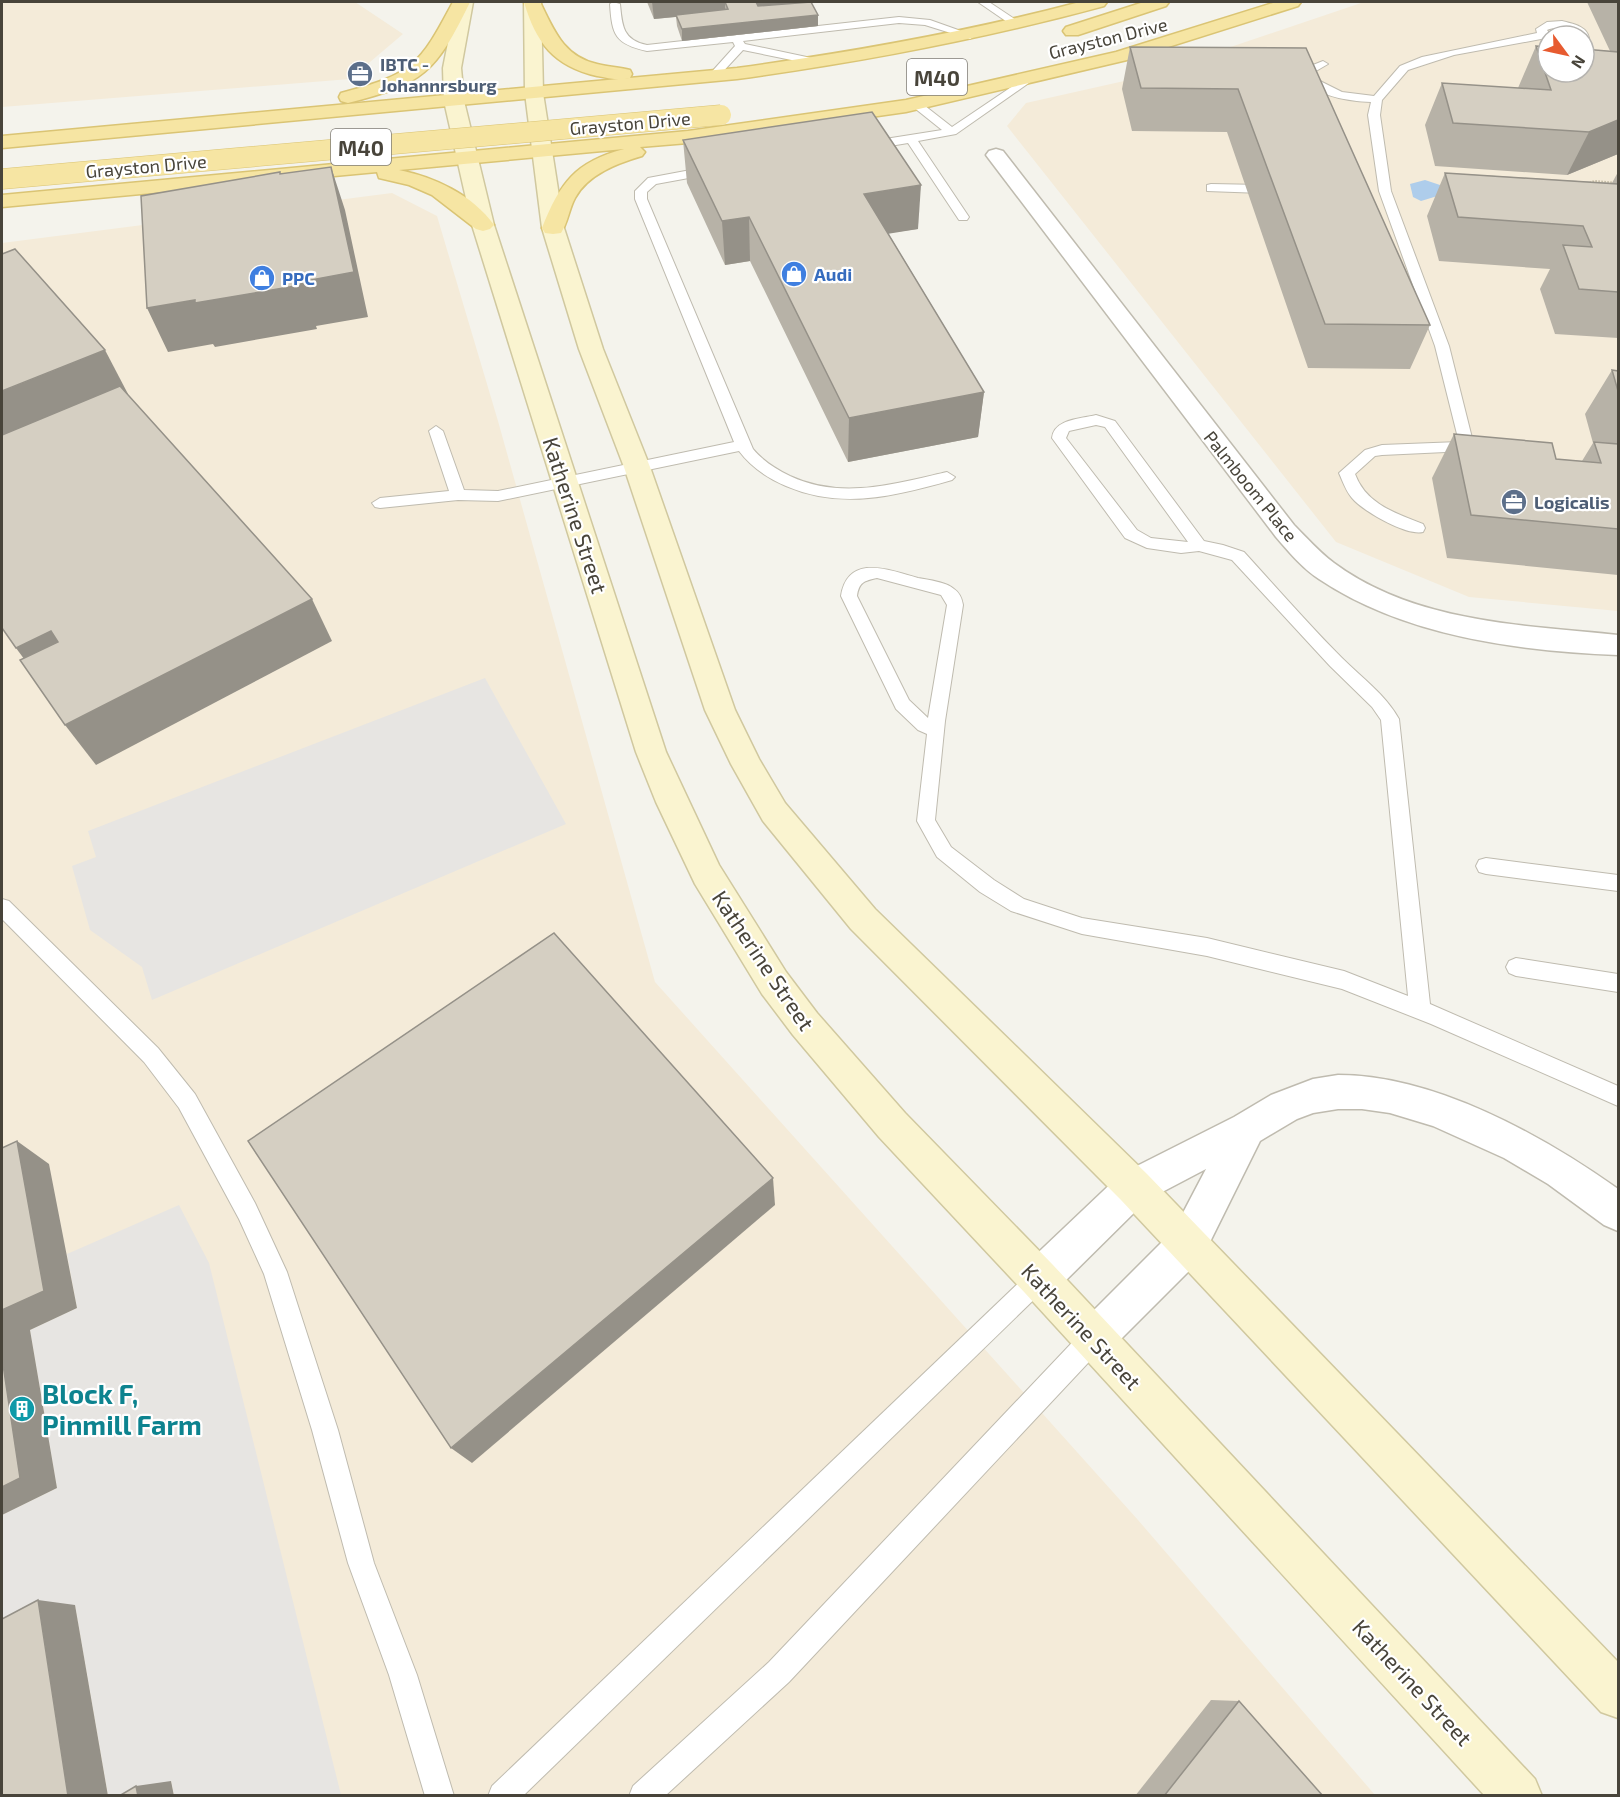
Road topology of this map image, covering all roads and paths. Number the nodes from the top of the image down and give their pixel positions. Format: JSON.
{"nodes":[{"id":1,"x":462,"y":2,"type":"edge"},
{"id":2,"x":532,"y":2,"type":"edge"},
{"id":3,"x":983,"y":2,"type":"edge"},
{"id":4,"x":1098,"y":2,"type":"edge"},
{"id":5,"x":1160,"y":2,"type":"edge"},
{"id":6,"x":1248,"y":2,"type":"edge"},
{"id":7,"x":1292,"y":2,"type":"edge"},
{"id":8,"x":615,"y":4,"type":"dead end"},
{"id":9,"x":1017,"y":24,"type":"junction"},
{"id":10,"x":1161,"y":25,"type":"dead end"},
{"id":11,"x":970,"y":36,"type":"junction"},
{"id":12,"x":1054,"y":36,"type":"dead end"},
{"id":13,"x":1116,"y":36,"type":"dead end"},
{"id":14,"x":1536,"y":39,"type":"edge"},
{"id":15,"x":738,"y":42,"type":"junction"},
{"id":16,"x":1070,"y":47,"type":"dead end"},
{"id":17,"x":816,"y":62,"type":"junction"},
{"id":18,"x":1323,"y":64,"type":"dead end"},
{"id":19,"x":713,"y":76,"type":"junction"},
{"id":20,"x":1029,"y":78,"type":"junction"},
{"id":21,"x":685,"y":80,"type":"junction"},
{"id":22,"x":534,"y":93,"type":"junction"},
{"id":23,"x":710,"y":97,"type":"dead end"},
{"id":24,"x":1377,"y":99,"type":"junction"},
{"id":25,"x":454,"y":101,"type":"junction"},
{"id":26,"x":916,"y":104,"type":"junction"},
{"id":27,"x":756,"y":109,"type":"dead end"},
{"id":28,"x":952,"y":132,"type":"junction"},
{"id":29,"x":688,"y":137,"type":"junction"},
{"id":30,"x":911,"y":139,"type":"junction"},
{"id":31,"x":2,"y":142,"type":"edge"},
{"id":32,"x":854,"y":148,"type":"edge"},
{"id":33,"x":541,"y":152,"type":"junction"},
{"id":34,"x":996,"y":155,"type":"dead end"},
{"id":35,"x":467,"y":158,"type":"junction"},
{"id":36,"x":2,"y":160,"type":"edge"},
{"id":37,"x":730,"y":167,"type":"edge"},
{"id":38,"x":341,"y":169,"type":"junction"},
{"id":39,"x":2,"y":179,"type":"edge"},
{"id":40,"x":1618,"y":183,"type":"edge"},
{"id":41,"x":1586,"y":184,"type":"edge"},
{"id":42,"x":1212,"y":188,"type":"dead end"},
{"id":43,"x":1262,"y":189,"type":"edge"},
{"id":44,"x":2,"y":201,"type":"edge"},
{"id":45,"x":963,"y":217,"type":"dead end"},
{"id":46,"x":483,"y":225,"type":"junction"},
{"id":47,"x":553,"y":228,"type":"junction"},
{"id":48,"x":436,"y":431,"type":"dead end"},
{"id":49,"x":743,"y":445,"type":"junction"},
{"id":50,"x":637,"y":467,"type":"junction"},
{"id":51,"x":947,"y":477,"type":"dead end"},
{"id":52,"x":566,"y":481,"type":"junction"},
{"id":53,"x":458,"y":495,"type":"junction"},
{"id":54,"x":380,"y":503,"type":"dead end"},
{"id":55,"x":1417,"y":528,"type":"dead end"},
{"id":56,"x":1200,"y":546,"type":"junction"},
{"id":57,"x":1618,"y":645,"type":"edge"},
{"id":58,"x":936,"y":730,"type":"junction"},
{"id":59,"x":1486,"y":866,"type":"dead end"},
{"id":60,"x":1618,"y":883,"type":"edge"},
{"id":61,"x":2,"y":907,"type":"edge"},
{"id":62,"x":1516,"y":967,"type":"dead end"},
{"id":63,"x":1618,"y":982,"type":"edge"},
{"id":64,"x":1420,"y":1010,"type":"junction"},
{"id":65,"x":1618,"y":1096,"type":"edge"},
{"id":66,"x":1247,"y":1129,"type":"junction"},
{"id":67,"x":1134,"y":1186,"type":"junction"},
{"id":68,"x":1618,"y":1212,"type":"edge"},
{"id":69,"x":1188,"y":1245,"type":"junction"},
{"id":70,"x":1039,"y":1279,"type":"junction"},
{"id":71,"x":1093,"y":1339,"type":"junction"},
{"id":72,"x":1618,"y":1695,"type":"edge"},
{"id":73,"x":440,"y":1796,"type":"edge"},
{"id":74,"x":502,"y":1796,"type":"edge"},
{"id":75,"x":643,"y":1796,"type":"edge"},
{"id":76,"x":1518,"y":1796,"type":"edge"}],
"edges":[{"from":1,"to":25,"type":"main road","name":"Katherine Street"},
{"from":1,"to":31,"type":"main road"},
{"from":2,"to":21,"type":"main road"},
{"from":2,"to":22,"type":"main road"},
{"from":3,"to":9,"type":"lane"},
{"from":4,"to":9,"type":"main road"},
{"from":5,"to":12,"type":"main road","name":"Grayston Drive"},
{"from":6,"to":10,"type":"main road","name":"Grayston Drive"},
{"from":7,"to":20,"type":"main road"},
{"from":8,"to":15,"type":"lane"},
{"from":9,"to":11,"type":"main road"},
{"from":11,"to":15,"type":"lane"},
{"from":11,"to":17,"type":"main road"},
{"from":13,"to":16,"type":"main road","name":"Grayston Drive"},
{"from":14,"to":24,"type":"lane"},
{"from":15,"to":17,"type":"lane"},
{"from":15,"to":19,"type":"lane"},
{"from":17,"to":19,"type":"main road"},
{"from":18,"to":24,"type":"lane"},
{"from":19,"to":21,"type":"main road"},
{"from":20,"to":26,"type":"main road"},
{"from":20,"to":28,"type":"lane"},
{"from":21,"to":22,"type":"main road"},
{"from":22,"to":25,"type":"main road"},
{"from":22,"to":33,"type":"main road"},
{"from":23,"to":36,"type":"main road","name":"Grayston Drive","number":"M40"},
{"from":24,"to":55,"type":"lane"},
{"from":25,"to":31,"type":"main road"},
{"from":25,"to":35,"type":"main road","name":"Katherine Street"},
{"from":26,"to":28,"type":"lane"},
{"from":26,"to":29,"type":"main road"},
{"from":27,"to":39,"type":"main road","name":"Grayston Drive","number":"M40","bridge":true},
{"from":28,"to":30,"type":"lane"},
{"from":29,"to":33,"type":"main road"},
{"from":29,"to":47,"type":"main road"},
{"from":30,"to":32,"type":"lane"},
{"from":30,"to":45,"type":"lane"},
{"from":33,"to":35,"type":"main road"},
{"from":33,"to":47,"type":"main road"},
{"from":34,"to":57,"type":"street","name":"Palmboom Place"},
{"from":35,"to":38,"type":"main road"},
{"from":35,"to":46,"type":"main road","name":"Katherine Street"},
{"from":37,"to":49,"type":"lane"},
{"from":38,"to":44,"type":"main road"},
{"from":38,"to":46,"type":"main road"},
{"from":40,"to":41,"type":"path"},
{"from":42,"to":43,"type":"lane"},
{"from":46,"to":52,"type":"main road","name":"Katherine Street"},
{"from":47,"to":50,"type":"main road"},
{"from":48,"to":53,"type":"lane"},
{"from":49,"to":50,"type":"lane"},
{"from":49,"to":51,"type":"lane"},
{"from":50,"to":52,"type":"lane"},
{"from":50,"to":67,"type":"main road"},
{"from":52,"to":53,"type":"lane"},
{"from":52,"to":70,"type":"main road","name":"Katherine Street"},
{"from":53,"to":54,"type":"lane"},
{"from":56,"to":56,"type":"lane"},
{"from":56,"to":64,"type":"lane"},
{"from":58,"to":58,"type":"lane"},
{"from":58,"to":64,"type":"lane"},
{"from":59,"to":60,"type":"lane"},
{"from":61,"to":73,"type":"lane"},
{"from":62,"to":63,"type":"lane"},
{"from":64,"to":65,"type":"lane"},
{"from":66,"to":67,"type":"street"},
{"from":66,"to":68,"type":"street"},
{"from":66,"to":69,"type":"street"},
{"from":67,"to":69,"type":"main road"},
{"from":67,"to":70,"type":"street"},
{"from":69,"to":71,"type":"street"},
{"from":69,"to":72,"type":"main road"},
{"from":70,"to":71,"type":"main road","name":"Katherine Street"},
{"from":70,"to":74,"type":"lane"},
{"from":71,"to":75,"type":"lane"},
{"from":71,"to":76,"type":"main road","name":"Katherine Street"}]}
